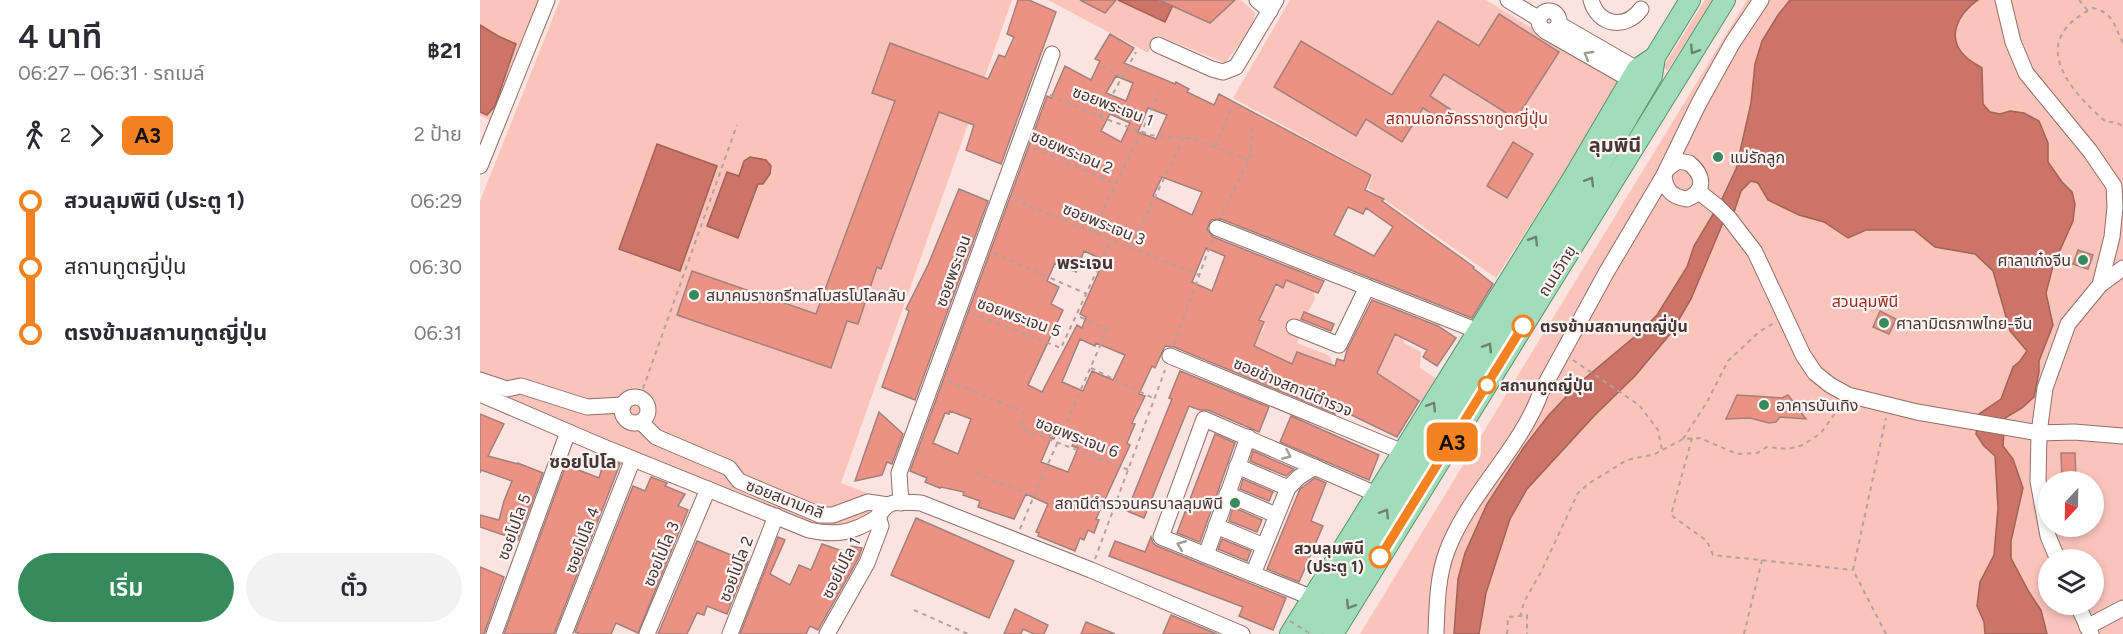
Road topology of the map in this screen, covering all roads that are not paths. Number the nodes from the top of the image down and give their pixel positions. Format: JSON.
{"nodes":[{"id":1,"x":547,"y":0,"type":"edge"},
{"id":2,"x":1257,"y":0,"type":"edge"},
{"id":3,"x":1508,"y":0,"type":"edge"},
{"id":4,"x":1566,"y":0,"type":"edge"},
{"id":5,"x":1592,"y":0,"type":"edge"},
{"id":6,"x":1690,"y":0,"type":"edge"},
{"id":7,"x":1725,"y":0,"type":"edge"},
{"id":8,"x":1761,"y":0,"type":"edge"},
{"id":9,"x":2003,"y":0,"type":"edge"},
{"id":10,"x":1273,"y":5,"type":"edge"},
{"id":11,"x":1641,"y":9,"type":"dead end"},
{"id":12,"x":1549,"y":16,"type":"edge"},
{"id":13,"x":1158,"y":45,"type":"dead end"},
{"id":14,"x":1052,"y":54,"type":"dead end"},
{"id":15,"x":1638,"y":79,"type":"junction"},
{"id":16,"x":1664,"y":99,"type":"junction"},
{"id":17,"x":480,"y":166,"type":"edge"},
{"id":18,"x":1666,"y":172,"type":"junction"},
{"id":19,"x":2119,"y":190,"type":"edge"},
{"id":20,"x":1699,"y":192,"type":"junction"},
{"id":21,"x":1572,"y":213,"type":"junction"},
{"id":22,"x":1217,"y":228,"type":"dead end"},
{"id":23,"x":2123,"y":268,"type":"edge"},
{"id":24,"x":2100,"y":285,"type":"junction"},
{"id":25,"x":1367,"y":287,"type":"junction"},
{"id":26,"x":1294,"y":327,"type":"dead end"},
{"id":27,"x":1478,"y":331,"type":"junction"},
{"id":28,"x":1170,"y":356,"type":"dead end"},
{"id":29,"x":480,"y":380,"type":"edge"},
{"id":30,"x":480,"y":394,"type":"edge"},
{"id":31,"x":623,"y":405,"type":"junction"},
{"id":32,"x":641,"y":422,"type":"junction"},
{"id":33,"x":568,"y":432,"type":"junction"},
{"id":34,"x":2038,"y":433,"type":"junction"},
{"id":35,"x":2123,"y":436,"type":"edge"},
{"id":36,"x":1248,"y":437,"type":"junction"},
{"id":37,"x":1403,"y":452,"type":"junction"},
{"id":38,"x":633,"y":459,"type":"junction"},
{"id":39,"x":1237,"y":466,"type":"junction"},
{"id":40,"x":1315,"y":467,"type":"junction"},
{"id":41,"x":708,"y":489,"type":"junction"},
{"id":42,"x":1288,"y":489,"type":"junction"},
{"id":43,"x":1227,"y":494,"type":"junction"},
{"id":44,"x":1376,"y":494,"type":"junction"},
{"id":45,"x":889,"y":508,"type":"junction"},
{"id":46,"x":1276,"y":515,"type":"junction"},
{"id":47,"x":776,"y":516,"type":"junction"},
{"id":48,"x":1216,"y":526,"type":"junction"},
{"id":49,"x":1264,"y":546,"type":"junction"},
{"id":50,"x":2053,"y":549,"type":"edge"},
{"id":51,"x":1206,"y":555,"type":"junction"},
{"id":52,"x":1353,"y":567,"type":"junction"},
{"id":53,"x":1253,"y":574,"type":"junction"},
{"id":54,"x":1313,"y":598,"type":"junction"},
{"id":55,"x":2123,"y":608,"type":"edge"},
{"id":56,"x":2082,"y":615,"type":"edge"},
{"id":57,"x":1290,"y":627,"type":"edge"},
{"id":58,"x":2089,"y":630,"type":"edge"},
{"id":59,"x":494,"y":634,"type":"edge"},
{"id":60,"x":564,"y":634,"type":"edge"},
{"id":61,"x":647,"y":634,"type":"edge"},
{"id":62,"x":730,"y":634,"type":"edge"},
{"id":63,"x":826,"y":634,"type":"edge"},
{"id":64,"x":1242,"y":634,"type":"edge"},
{"id":65,"x":1311,"y":634,"type":"edge"},
{"id":66,"x":1333,"y":634,"type":"edge"},
{"id":67,"x":1436,"y":634,"type":"edge"}],
"edges":[{"from":1,"to":17,"type":"street"},
{"from":2,"to":10,"type":"street"},
{"from":3,"to":12,"type":"street"},
{"from":4,"to":12,"type":"street"},
{"from":5,"to":11,"type":"street"},
{"from":6,"to":15,"type":"main road","name":"ถนนวิทยุ"},
{"from":7,"to":16,"type":"main road","name":"ถนนวิทยุ","one_way":true},
{"from":8,"to":18,"type":"street"},
{"from":9,"to":19,"type":"street"},
{"from":10,"to":13,"type":"street"},
{"from":12,"to":15,"type":"street"},
{"from":14,"to":45,"type":"street","name":"ซอยพระเจน"},
{"from":15,"to":16,"type":"main road"},
{"from":21,"to":15,"type":"main road","name":"ถนนวิทยุ","one_way":true},
{"from":16,"to":21,"type":"main road","name":"ถนนวิทยุ"},
{"from":18,"to":20,"type":"street"},
{"from":18,"to":20,"type":"street"},
{"from":18,"to":67,"type":"street"},
{"from":19,"to":24,"type":"street"},
{"from":20,"to":34,"type":"street"},
{"from":27,"to":21,"type":"main road","name":"ถนนวิทยุ","one_way":true},
{"from":21,"to":52,"type":"main road","name":"ถนนวิทยุ"},
{"from":22,"to":25,"type":"street"},
{"from":23,"to":24,"type":"street"},
{"from":24,"to":34,"type":"street"},
{"from":25,"to":26,"type":"street"},
{"from":25,"to":27,"type":"street"},
{"from":37,"to":27,"type":"main road","name":"ถนนวิทยุ","one_way":true},
{"from":28,"to":37,"type":"street","name":"ซอยข้างสถานีตำรวจ"},
{"from":29,"to":31,"type":"street"},
{"from":30,"to":33,"type":"street","name":"ซอยสนามคลี"},
{"from":31,"to":32,"type":"street"},
{"from":31,"to":32,"type":"street"},
{"from":32,"to":45,"type":"street"},
{"from":33,"to":38,"type":"street","name":"ซอยสนามคลี"},
{"from":33,"to":59,"type":"street","name":"ซอยโปโล 5"},
{"from":34,"to":35,"type":"street"},
{"from":34,"to":50,"type":"street"},
{"from":36,"to":39,"type":"street"},
{"from":36,"to":40,"type":"street","one_way":true},
{"from":51,"to":36,"type":"street","one_way":true},
{"from":37,"to":44,"type":"main road","name":"ถนนวิทยุ"},
{"from":38,"to":41,"type":"street","name":"ซอยสนามคลี"},
{"from":38,"to":60,"type":"street","name":"ซอยโปโล 4"},
{"from":39,"to":42,"type":"street"},
{"from":39,"to":43,"type":"street"},
{"from":40,"to":42,"type":"street"},
{"from":40,"to":44,"type":"street"},
{"from":41,"to":47,"type":"street","name":"ซอยสนามคลี"},
{"from":41,"to":61,"type":"street","name":"ซอยโปโล 3"},
{"from":42,"to":46,"type":"street"},
{"from":43,"to":46,"type":"street"},
{"from":43,"to":48,"type":"street"},
{"from":44,"to":52,"type":"main road","name":"ถนนวิทยุ"},
{"from":45,"to":47,"type":"street","name":"ซอยสนามคลี"},
{"from":45,"to":63,"type":"street","name":"ซอยโปโล 1"},
{"from":45,"to":64,"type":"street"},
{"from":46,"to":49,"type":"street"},
{"from":47,"to":62,"type":"street","name":"ซอยโปโล 2"},
{"from":48,"to":49,"type":"street"},
{"from":48,"to":51,"type":"street"},
{"from":49,"to":53,"type":"street"},
{"from":51,"to":53,"type":"street"},
{"from":52,"to":54,"type":"main road","name":"ถนนวิทยุ"},
{"from":52,"to":65,"type":"main road","name":"ถนนวิทยุ"},
{"from":52,"to":66,"type":"main road","name":"ถนนวิทยุ","one_way":true},
{"from":53,"to":54,"type":"street"},
{"from":54,"to":57,"type":"main road","name":"ถนนวิทยุ"},
{"from":55,"to":58,"type":"street"},
{"from":56,"to":58,"type":"street"}]}
